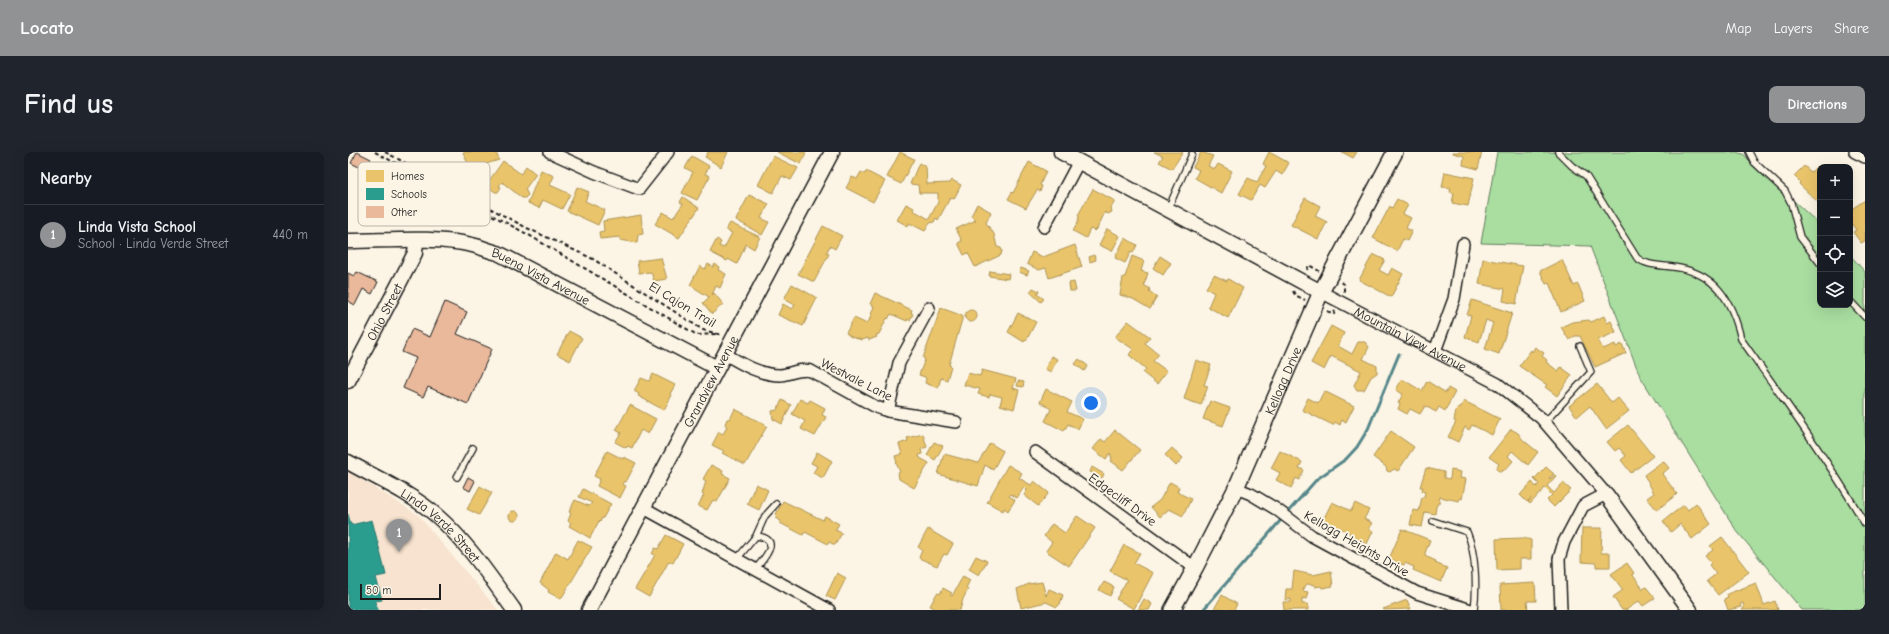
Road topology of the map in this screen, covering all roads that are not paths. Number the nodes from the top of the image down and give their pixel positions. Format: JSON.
{"nodes":[{"id":1,"x":550,"y":152,"type":"edge"},
{"id":2,"x":668,"y":152,"type":"edge"},
{"id":3,"x":832,"y":152,"type":"edge"},
{"id":4,"x":1061,"y":152,"type":"edge"},
{"id":5,"x":1395,"y":152,"type":"edge"},
{"id":6,"x":1558,"y":152,"type":"edge"},
{"id":7,"x":1749,"y":152,"type":"edge"},
{"id":8,"x":1856,"y":152,"type":"edge"},
{"id":9,"x":1192,"y":154,"type":"dead end"},
{"id":10,"x":1865,"y":157,"type":"edge"},
{"id":11,"x":1079,"y":161,"type":"junction"},
{"id":12,"x":1168,"y":209,"type":"junction"},
{"id":13,"x":1044,"y":227,"type":"dead end"},
{"id":14,"x":416,"y":241,"type":"junction"},
{"id":15,"x":348,"y":242,"type":"edge"},
{"id":16,"x":1463,"y":244,"type":"dead end"},
{"id":17,"x":1817,"y":259,"type":"edge"},
{"id":18,"x":1321,"y":292,"type":"junction"},
{"id":19,"x":1853,"y":304,"type":"edge"},
{"id":20,"x":929,"y":308,"type":"dead end"},
{"id":21,"x":1865,"y":317,"type":"edge"},
{"id":22,"x":1580,"y":346,"type":"dead end"},
{"id":23,"x":1435,"y":350,"type":"junction"},
{"id":24,"x":725,"y":354,"type":"junction"},
{"id":25,"x":717,"y":368,"type":"junction"},
{"id":26,"x":348,"y":381,"type":"edge"},
{"id":27,"x":888,"y":411,"type":"junction"},
{"id":28,"x":956,"y":422,"type":"dead end"},
{"id":29,"x":1545,"y":422,"type":"junction"},
{"id":30,"x":473,"y":448,"type":"dead end"},
{"id":31,"x":1035,"y":452,"type":"dead end"},
{"id":32,"x":348,"y":462,"type":"edge"},
{"id":33,"x":457,"y":477,"type":"dead end"},
{"id":34,"x":1236,"y":488,"type":"junction"},
{"id":35,"x":1606,"y":494,"type":"junction"},
{"id":36,"x":776,"y":504,"type":"dead end"},
{"id":37,"x":644,"y":508,"type":"junction"},
{"id":38,"x":1433,"y":520,"type":"dead end"},
{"id":39,"x":1865,"y":524,"type":"edge"},
{"id":40,"x":756,"y":536,"type":"junction"},
{"id":41,"x":736,"y":560,"type":"junction"},
{"id":42,"x":1196,"y":568,"type":"junction"},
{"id":43,"x":755,"y":570,"type":"junction"},
{"id":44,"x":514,"y":610,"type":"edge"},
{"id":45,"x":589,"y":610,"type":"edge"},
{"id":46,"x":829,"y":610,"type":"edge"},
{"id":47,"x":1172,"y":610,"type":"edge"},
{"id":48,"x":1471,"y":610,"type":"edge"},
{"id":49,"x":1474,"y":610,"type":"edge"},
{"id":50,"x":1561,"y":610,"type":"edge"},
{"id":51,"x":1690,"y":610,"type":"edge"}],
"edges":[{"from":1,"to":2,"type":"street"},
{"from":3,"to":24,"type":"street","name":"Grandview Avenue"},
{"from":4,"to":11,"type":"street","name":"Mountain View Avenue"},
{"from":5,"to":18,"type":"main road","name":"Kellogg Drive"},
{"from":6,"to":39,"type":"lane"},
{"from":7,"to":17,"type":"lane"},
{"from":8,"to":10,"type":"street"},
{"from":9,"to":12,"type":"lane"},
{"from":11,"to":12,"type":"street","name":"Mountain View Avenue"},
{"from":11,"to":13,"type":"street"},
{"from":12,"to":18,"type":"street","name":"Mountain View Avenue"},
{"from":14,"to":15,"type":"street","name":"Buena Vista Avenue"},
{"from":14,"to":25,"type":"street","name":"Buena Vista Avenue"},
{"from":14,"to":26,"type":"street","name":"Ohio Street"},
{"from":16,"to":23,"type":"street"},
{"from":18,"to":23,"type":"street","name":"Mountain View Avenue"},
{"from":18,"to":34,"type":"main road","name":"Kellogg Drive"},
{"from":19,"to":21,"type":"lane"},
{"from":20,"to":27,"type":"street"},
{"from":22,"to":29,"type":"lane"},
{"from":23,"to":29,"type":"street","name":"Mountain View Avenue"},
{"from":24,"to":25,"type":"street","name":"Grandview Avenue"},
{"from":24,"to":27,"type":"street","name":"Westvale Lane"},
{"from":25,"to":37,"type":"street","name":"Grandview Avenue"},
{"from":27,"to":28,"type":"street","name":"Westvale Lane"},
{"from":29,"to":35,"type":"street","name":"Mountain View Avenue"},
{"from":30,"to":33,"type":"lane"},
{"from":31,"to":42,"type":"street","name":"Edgecliff Drive"},
{"from":32,"to":44,"type":"street","name":"Linda Verde Street"},
{"from":34,"to":42,"type":"main road","name":"Kellogg Drive"},
{"from":34,"to":48,"type":"street","name":"Kellogg Heights Drive"},
{"from":35,"to":50,"type":"street"},
{"from":35,"to":51,"type":"street","name":"Mountain View Avenue"},
{"from":36,"to":40,"type":"lane"},
{"from":37,"to":41,"type":"street"},
{"from":37,"to":45,"type":"street","name":"Grandview Avenue"},
{"from":38,"to":49,"type":"lane"},
{"from":40,"to":41,"type":"lane"},
{"from":40,"to":43,"type":"lane"},
{"from":41,"to":43,"type":"street"},
{"from":42,"to":47,"type":"main road","name":"Kellogg Drive"},
{"from":43,"to":46,"type":"street"}]}
